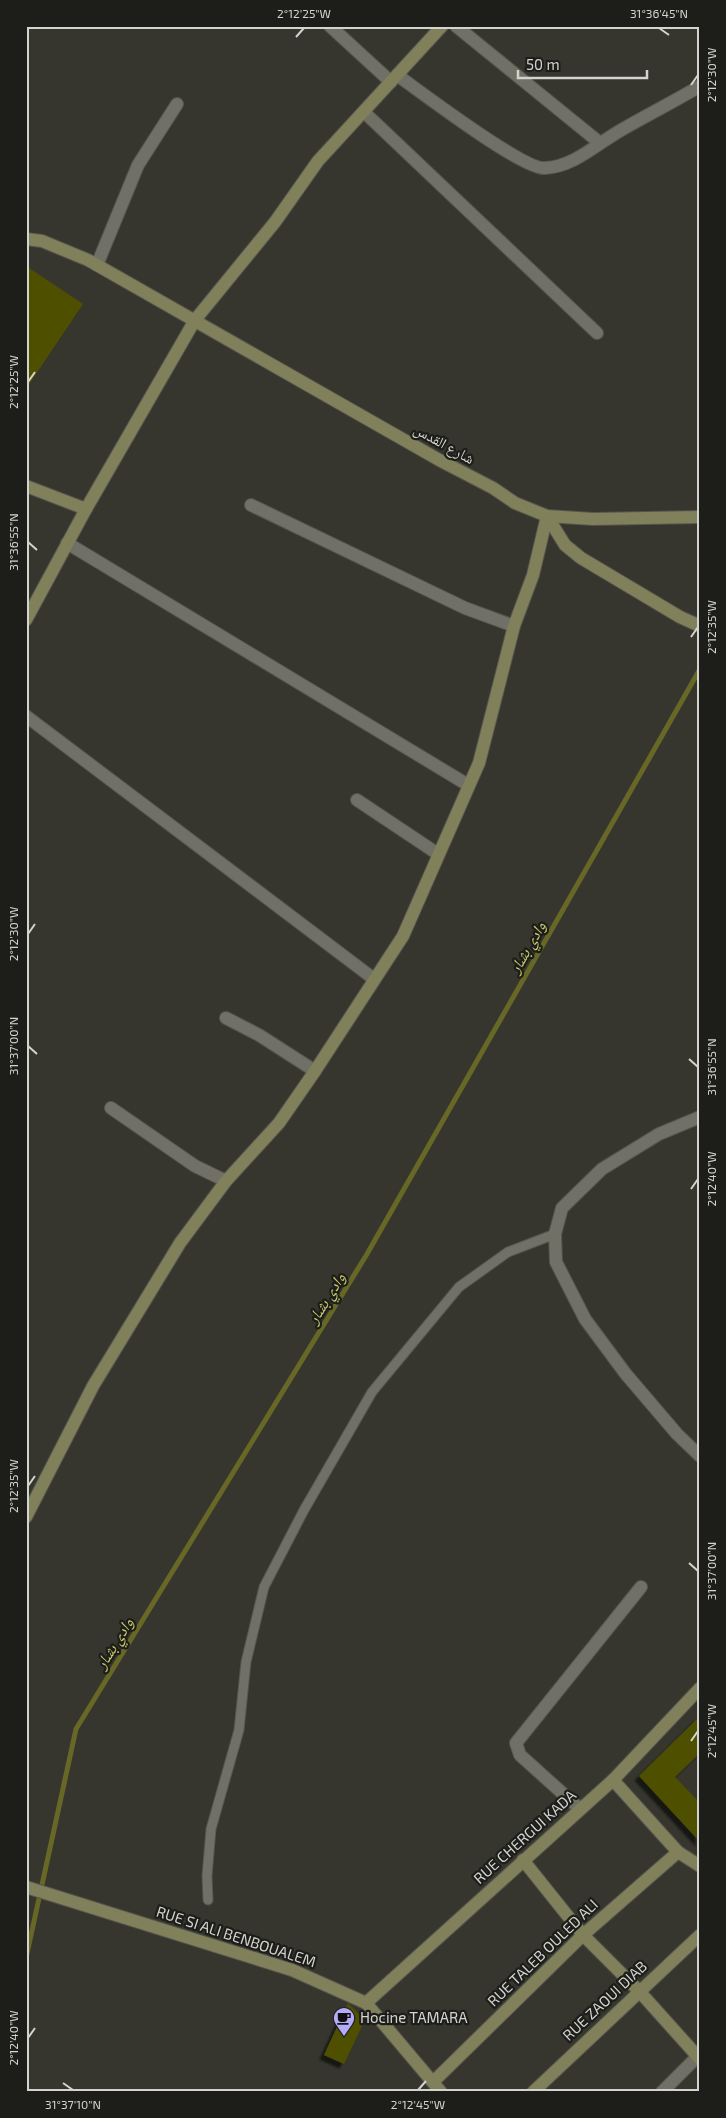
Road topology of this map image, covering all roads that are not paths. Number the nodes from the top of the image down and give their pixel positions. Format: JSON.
{"nodes":[{"id":1,"x":330,"y":26,"type":"edge"},
{"id":2,"x":442,"y":26,"type":"edge"},
{"id":3,"x":456,"y":26,"type":"edge"},
{"id":4,"x":394,"y":79,"type":"junction"},
{"id":5,"x":700,"y":86,"type":"edge"},
{"id":6,"x":177,"y":104,"type":"dead end"},
{"id":7,"x":364,"y":112,"type":"junction"},
{"id":8,"x":600,"y":143,"type":"junction"},
{"id":9,"x":26,"y":239,"type":"edge"},
{"id":10,"x":97,"y":265,"type":"junction"},
{"id":11,"x":195,"y":320,"type":"junction"},
{"id":12,"x":596,"y":333,"type":"dead end"},
{"id":13,"x":26,"y":486,"type":"edge"},
{"id":14,"x":250,"y":506,"type":"dead end"},
{"id":15,"x":86,"y":509,"type":"junction"},
{"id":16,"x":547,"y":516,"type":"junction"},
{"id":17,"x":700,"y":517,"type":"edge"},
{"id":18,"x":67,"y":543,"type":"junction"},
{"id":19,"x":26,"y":620,"type":"edge"},
{"id":20,"x":514,"y":626,"type":"junction"},
{"id":21,"x":700,"y":626,"type":"edge"},
{"id":22,"x":26,"y":716,"type":"edge"},
{"id":23,"x":468,"y":785,"type":"junction"},
{"id":24,"x":357,"y":800,"type":"dead end"},
{"id":25,"x":438,"y":854,"type":"junction"},
{"id":26,"x":374,"y":979,"type":"junction"},
{"id":27,"x":226,"y":1018,"type":"dead end"},
{"id":28,"x":315,"y":1071,"type":"junction"},
{"id":29,"x":111,"y":1108,"type":"dead end"},
{"id":30,"x":700,"y":1117,"type":"edge"},
{"id":31,"x":226,"y":1181,"type":"junction"},
{"id":32,"x":555,"y":1234,"type":"junction"},
{"id":33,"x":700,"y":1456,"type":"edge"},
{"id":34,"x":26,"y":1517,"type":"edge"},
{"id":35,"x":641,"y":1587,"type":"dead end"},
{"id":36,"x":700,"y":1688,"type":"edge"},
{"id":37,"x":612,"y":1780,"type":"junction"},
{"id":38,"x":580,"y":1809,"type":"junction"},
{"id":39,"x":678,"y":1852,"type":"junction"},
{"id":40,"x":523,"y":1860,"type":"junction"},
{"id":41,"x":700,"y":1866,"type":"edge"},
{"id":42,"x":26,"y":1887,"type":"edge"},
{"id":43,"x":208,"y":1900,"type":"dead end"},
{"id":44,"x":583,"y":1935,"type":"junction"},
{"id":45,"x":700,"y":1935,"type":"edge"},
{"id":46,"x":639,"y":1991,"type":"junction"},
{"id":47,"x":366,"y":2003,"type":"junction"},
{"id":48,"x":699,"y":2058,"type":"edge"},
{"id":49,"x":437,"y":2087,"type":"edge"},
{"id":50,"x":533,"y":2092,"type":"edge"},
{"id":51,"x":662,"y":2092,"type":"edge"}],
"edges":[{"from":1,"to":4,"type":"street"},
{"from":2,"to":4,"type":"street"},
{"from":3,"to":8,"type":"street"},
{"from":4,"to":7,"type":"street"},
{"from":4,"to":8,"type":"street"},
{"from":5,"to":8,"type":"street"},
{"from":6,"to":10,"type":"street"},
{"from":7,"to":11,"type":"street"},
{"from":7,"to":12,"type":"street"},
{"from":9,"to":10,"type":"street","name":"شارع القدس"},
{"from":10,"to":11,"type":"street","name":"شارع القدس"},
{"from":11,"to":15,"type":"street"},
{"from":11,"to":16,"type":"street","name":"شارع القدس"},
{"from":13,"to":15,"type":"street"},
{"from":14,"to":20,"type":"street"},
{"from":15,"to":18,"type":"street"},
{"from":16,"to":17,"type":"street","name":"شارع القدس"},
{"from":16,"to":20,"type":"street"},
{"from":16,"to":21,"type":"street"},
{"from":18,"to":19,"type":"street"},
{"from":18,"to":23,"type":"street"},
{"from":20,"to":23,"type":"street"},
{"from":22,"to":26,"type":"street"},
{"from":23,"to":25,"type":"street"},
{"from":24,"to":25,"type":"street"},
{"from":25,"to":26,"type":"street"},
{"from":26,"to":28,"type":"street"},
{"from":27,"to":28,"type":"street"},
{"from":28,"to":31,"type":"street"},
{"from":29,"to":31,"type":"street"},
{"from":30,"to":32,"type":"street"},
{"from":31,"to":34,"type":"street"},
{"from":32,"to":33,"type":"street"},
{"from":32,"to":43,"type":"lane"},
{"from":35,"to":38,"type":"street"},
{"from":36,"to":37,"type":"street","name":"RUE CHERGUI KADA"},
{"from":37,"to":38,"type":"street","name":"RUE CHERGUI KADA"},
{"from":37,"to":39,"type":"street"},
{"from":38,"to":40,"type":"street","name":"RUE CHERGUI KADA"},
{"from":39,"to":41,"type":"street"},
{"from":39,"to":44,"type":"street","name":"RUE TALEB OULED ALI"},
{"from":40,"to":44,"type":"street"},
{"from":40,"to":47,"type":"street","name":"RUE CHERGUI KADA"},
{"from":42,"to":47,"type":"street","name":"RUE SI ALI BENBOUALEM"},
{"from":44,"to":46,"type":"street"},
{"from":44,"to":49,"type":"street","name":"RUE TALEB OULED ALI"},
{"from":45,"to":46,"type":"street","name":"RUE ZAOUI DIAB"},
{"from":46,"to":48,"type":"street"},
{"from":46,"to":50,"type":"street","name":"RUE ZAOUI DIAB"},
{"from":47,"to":49,"type":"street","name":"RUE SI ALI BENBOUALEM"},
{"from":48,"to":51,"type":"street"}]}
